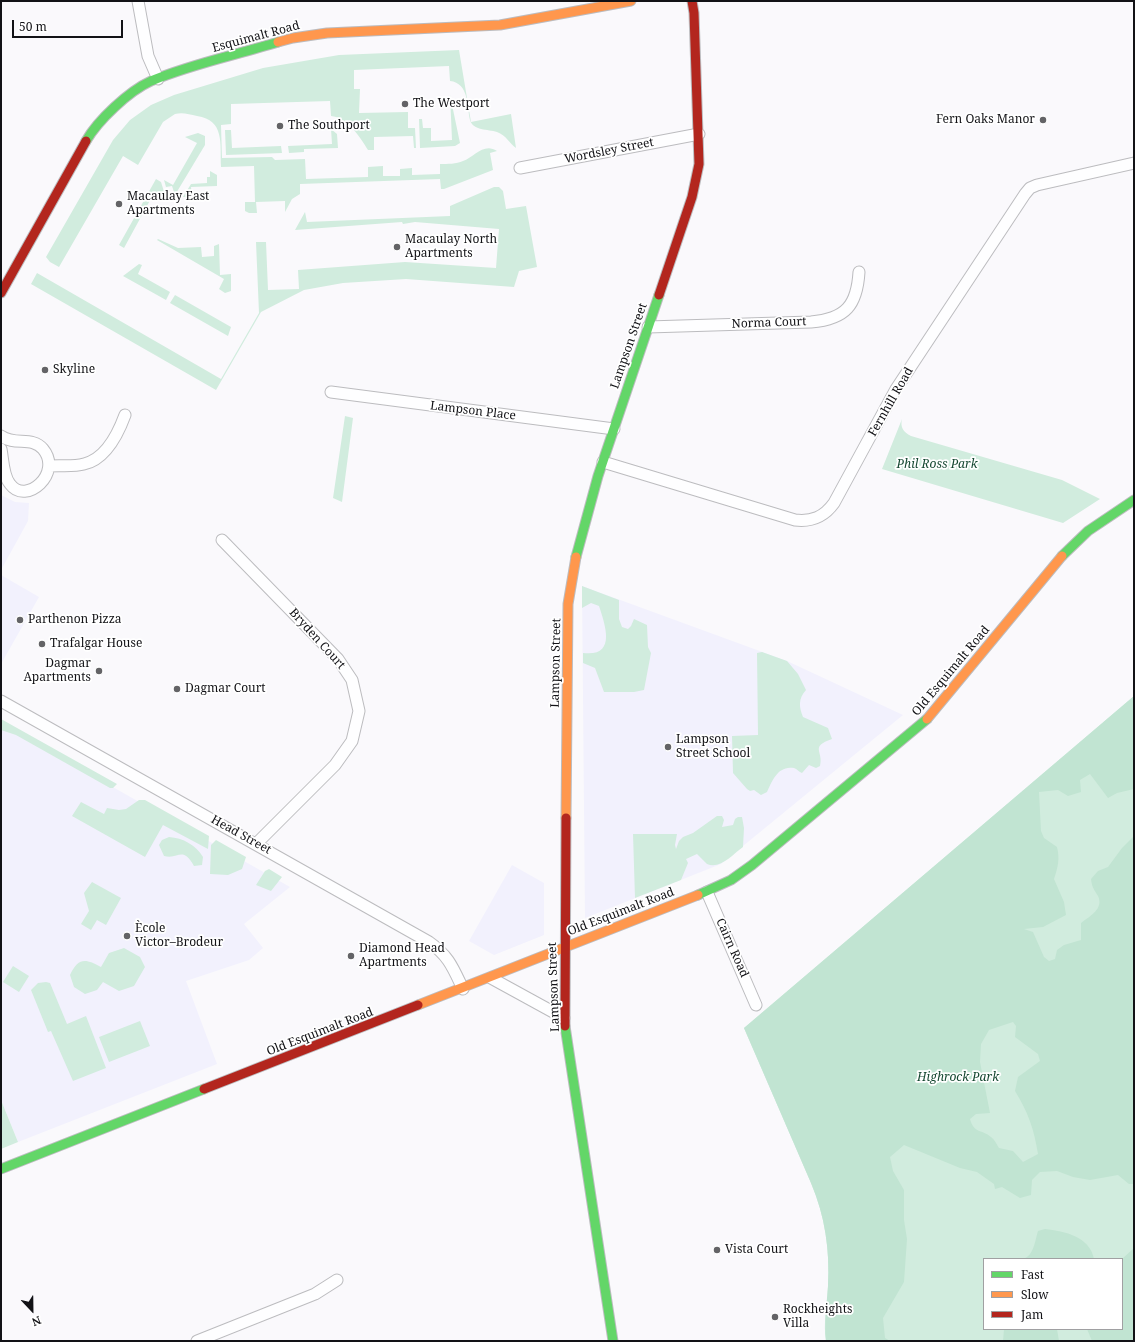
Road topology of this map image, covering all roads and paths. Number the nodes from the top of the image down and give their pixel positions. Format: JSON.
{"nodes":[{"id":1,"x":138,"y":1,"type":"edge"},
{"id":2,"x":631,"y":1,"type":"edge"},
{"id":3,"x":692,"y":1,"type":"edge"},
{"id":4,"x":158,"y":79,"type":"junction"},
{"id":5,"x":699,"y":134,"type":"junction"},
{"id":6,"x":1134,"y":163,"type":"edge"},
{"id":7,"x":520,"y":168,"type":"dead end"},
{"id":8,"x":859,"y":272,"type":"dead end"},
{"id":9,"x":1,"y":293,"type":"edge"},
{"id":10,"x":648,"y":327,"type":"junction"},
{"id":11,"x":331,"y":392,"type":"dead end"},
{"id":12,"x":124,"y":415,"type":"dead end"},
{"id":13,"x":614,"y":429,"type":"junction"},
{"id":14,"x":1,"y":436,"type":"edge"},
{"id":15,"x":1,"y":449,"type":"edge"},
{"id":16,"x":603,"y":462,"type":"junction"},
{"id":17,"x":49,"y":466,"type":"junction"},
{"id":18,"x":1134,"y":500,"type":"edge"},
{"id":19,"x":222,"y":540,"type":"dead end"},
{"id":20,"x":1,"y":701,"type":"edge"},
{"id":21,"x":256,"y":844,"type":"junction"},
{"id":22,"x":707,"y":892,"type":"junction"},
{"id":23,"x":565,"y":948,"type":"junction"},
{"id":24,"x":491,"y":978,"type":"junction"},
{"id":25,"x":463,"y":989,"type":"junction"},
{"id":26,"x":756,"y":1005,"type":"dead end"},
{"id":27,"x":564,"y":1018,"type":"junction"},
{"id":28,"x":1,"y":1169,"type":"edge"},
{"id":29,"x":337,"y":1280,"type":"dead end"},
{"id":30,"x":197,"y":1341,"type":"edge"},
{"id":31,"x":613,"y":1341,"type":"edge"}],
"edges":[{"from":1,"to":4,"type":"street"},
{"from":2,"to":4,"type":"main road","name":"Esquimalt Road"},
{"from":3,"to":5,"type":"main road","name":"Lampson Street"},
{"from":4,"to":9,"type":"main road","name":"Esquimalt Road"},
{"from":5,"to":7,"type":"street","name":"Wordsley Street"},
{"from":5,"to":10,"type":"main road","name":"Lampson Street"},
{"from":6,"to":16,"type":"street","name":"Fernhill Road"},
{"from":8,"to":10,"type":"street","name":"Norma Court"},
{"from":10,"to":13,"type":"main road","name":"Lampson Street"},
{"from":11,"to":13,"type":"street","name":"Lampson Place"},
{"from":12,"to":17,"type":"street"},
{"from":13,"to":16,"type":"main road","name":"Lampson Street"},
{"from":14,"to":17,"type":"street"},
{"from":15,"to":17,"type":"street"},
{"from":16,"to":23,"type":"main road","name":"Lampson Street"},
{"from":18,"to":22,"type":"main road","name":"Old Esquimalt Road"},
{"from":19,"to":21,"type":"street","name":"Bryden Court"},
{"from":20,"to":21,"type":"street","name":"Head Street"},
{"from":21,"to":25,"type":"street","name":"Head Street"},
{"from":22,"to":23,"type":"main road","name":"Old Esquimalt Road"},
{"from":22,"to":26,"type":"street","name":"Cairn Road"},
{"from":23,"to":24,"type":"main road","name":"Old Esquimalt Road"},
{"from":23,"to":27,"type":"main road","name":"Lampson Street"},
{"from":24,"to":25,"type":"main road","name":"Old Esquimalt Road"},
{"from":24,"to":27,"type":"street"},
{"from":25,"to":28,"type":"main road","name":"Old Esquimalt Road"},
{"from":27,"to":31,"type":"main road","name":"Lampson Street"},
{"from":29,"to":30,"type":"street"}]}
